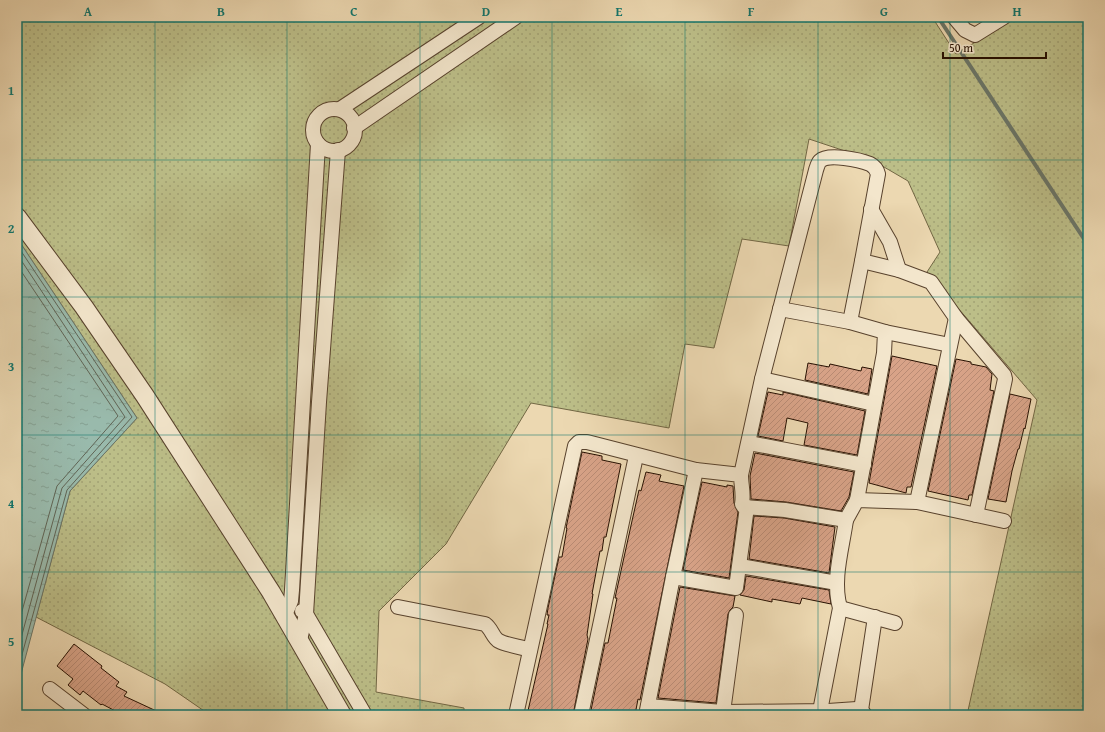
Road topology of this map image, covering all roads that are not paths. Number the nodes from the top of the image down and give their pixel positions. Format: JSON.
{"nodes":[{"id":1,"x":479,"y":17,"type":"edge"},
{"id":2,"x":516,"y":17,"type":"edge"},
{"id":3,"x":954,"y":17,"type":"edge"},
{"id":4,"x":1004,"y":17,"type":"edge"},
{"id":5,"x":340,"y":109,"type":"junction"},
{"id":6,"x":354,"y":128,"type":"junction"},
{"id":7,"x":318,"y":144,"type":"junction"},
{"id":8,"x":338,"y":150,"type":"junction"},
{"id":9,"x":871,"y":209,"type":"junction"},
{"id":10,"x":17,"y":217,"type":"edge"},
{"id":11,"x":862,"y":261,"type":"junction"},
{"id":12,"x":899,"y":270,"type":"junction"},
{"id":13,"x":780,"y":309,"type":"junction"},
{"id":14,"x":956,"y":318,"type":"junction"},
{"id":15,"x":850,"y":322,"type":"junction"},
{"id":16,"x":885,"y":332,"type":"junction"},
{"id":17,"x":950,"y":345,"type":"junction"},
{"id":18,"x":762,"y":379,"type":"junction"},
{"id":19,"x":303,"y":401,"type":"junction"},
{"id":20,"x":319,"y":402,"type":"junction"},
{"id":21,"x":874,"y":404,"type":"junction"},
{"id":22,"x":749,"y":443,"type":"junction"},
{"id":23,"x":636,"y":456,"type":"junction"},
{"id":24,"x":864,"y":465,"type":"junction"},
{"id":25,"x":696,"y":470,"type":"junction"},
{"id":26,"x":741,"y":475,"type":"junction"},
{"id":27,"x":857,"y":500,"type":"junction"},
{"id":28,"x":917,"y":502,"type":"junction"},
{"id":29,"x":747,"y":507,"type":"junction"},
{"id":30,"x":976,"y":515,"type":"junction"},
{"id":31,"x":846,"y":520,"type":"junction"},
{"id":32,"x":1004,"y":521,"type":"dead end"},
{"id":33,"x":740,"y":566,"type":"junction"},
{"id":34,"x":673,"y":577,"type":"junction"},
{"id":35,"x":837,"y":583,"type":"junction"},
{"id":36,"x":398,"y":607,"type":"dead end"},
{"id":37,"x":288,"y":608,"type":"junction"},
{"id":38,"x":840,"y":608,"type":"junction"},
{"id":39,"x":306,"y":614,"type":"junction"},
{"id":40,"x":736,"y":615,"type":"dead end"},
{"id":41,"x":875,"y":617,"type":"junction"},
{"id":42,"x":895,"y":623,"type":"dead end"},
{"id":43,"x":300,"y":640,"type":"junction"},
{"id":44,"x":530,"y":650,"type":"junction"},
{"id":45,"x":50,"y":689,"type":"dead end"},
{"id":46,"x":647,"y":710,"type":"edge"},
{"id":47,"x":723,"y":712,"type":"junction"},
{"id":48,"x":825,"y":712,"type":"edge"},
{"id":49,"x":863,"y":712,"type":"edge"},
{"id":50,"x":774,"y":714,"type":"edge"},
{"id":51,"x":84,"y":715,"type":"edge"},
{"id":52,"x":342,"y":715,"type":"edge"},
{"id":53,"x":365,"y":715,"type":"edge"},
{"id":54,"x":516,"y":715,"type":"edge"},
{"id":55,"x":580,"y":715,"type":"edge"}],
"edges":[{"from":1,"to":5,"type":"street"},
{"from":2,"to":6,"type":"street"},
{"from":3,"to":4,"type":"street"},
{"from":5,"to":6,"type":"street"},
{"from":5,"to":7,"type":"street"},
{"from":6,"to":8,"type":"street"},
{"from":7,"to":8,"type":"street"},
{"from":7,"to":19,"type":"street"},
{"from":8,"to":20,"type":"street"},
{"from":9,"to":11,"type":"street"},
{"from":9,"to":12,"type":"street"},
{"from":9,"to":13,"type":"street"},
{"from":10,"to":37,"type":"street"},
{"from":11,"to":12,"type":"street"},
{"from":11,"to":15,"type":"street"},
{"from":12,"to":14,"type":"street"},
{"from":13,"to":15,"type":"street"},
{"from":13,"to":18,"type":"street"},
{"from":14,"to":17,"type":"street"},
{"from":14,"to":30,"type":"street"},
{"from":15,"to":16,"type":"street"},
{"from":16,"to":17,"type":"street"},
{"from":16,"to":21,"type":"street"},
{"from":17,"to":28,"type":"street"},
{"from":18,"to":21,"type":"street"},
{"from":18,"to":22,"type":"street"},
{"from":19,"to":20,"type":"street"},
{"from":19,"to":37,"type":"street"},
{"from":20,"to":39,"type":"street"},
{"from":21,"to":24,"type":"street"},
{"from":22,"to":24,"type":"street"},
{"from":22,"to":26,"type":"street"},
{"from":23,"to":25,"type":"street"},
{"from":23,"to":44,"type":"street"},
{"from":23,"to":55,"type":"street"},
{"from":24,"to":27,"type":"street"},
{"from":25,"to":26,"type":"street"},
{"from":25,"to":34,"type":"street"},
{"from":26,"to":29,"type":"street"},
{"from":27,"to":28,"type":"street"},
{"from":27,"to":31,"type":"street"},
{"from":28,"to":30,"type":"street"},
{"from":29,"to":31,"type":"street"},
{"from":29,"to":33,"type":"street"},
{"from":30,"to":32,"type":"street"},
{"from":31,"to":35,"type":"street"},
{"from":33,"to":34,"type":"street"},
{"from":33,"to":35,"type":"street"},
{"from":34,"to":46,"type":"street"},
{"from":35,"to":38,"type":"street"},
{"from":36,"to":44,"type":"street"},
{"from":37,"to":39,"type":"street"},
{"from":37,"to":43,"type":"street"},
{"from":38,"to":41,"type":"street"},
{"from":38,"to":48,"type":"street"},
{"from":39,"to":43,"type":"street"},
{"from":39,"to":53,"type":"street"},
{"from":40,"to":47,"type":"street"},
{"from":41,"to":42,"type":"street"},
{"from":41,"to":49,"type":"street"},
{"from":43,"to":52,"type":"street"},
{"from":44,"to":54,"type":"street"},
{"from":45,"to":51,"type":"street"},
{"from":46,"to":47,"type":"street"},
{"from":47,"to":50,"type":"street"},
{"from":48,"to":49,"type":"street"},
{"from":48,"to":50,"type":"street"}]}
